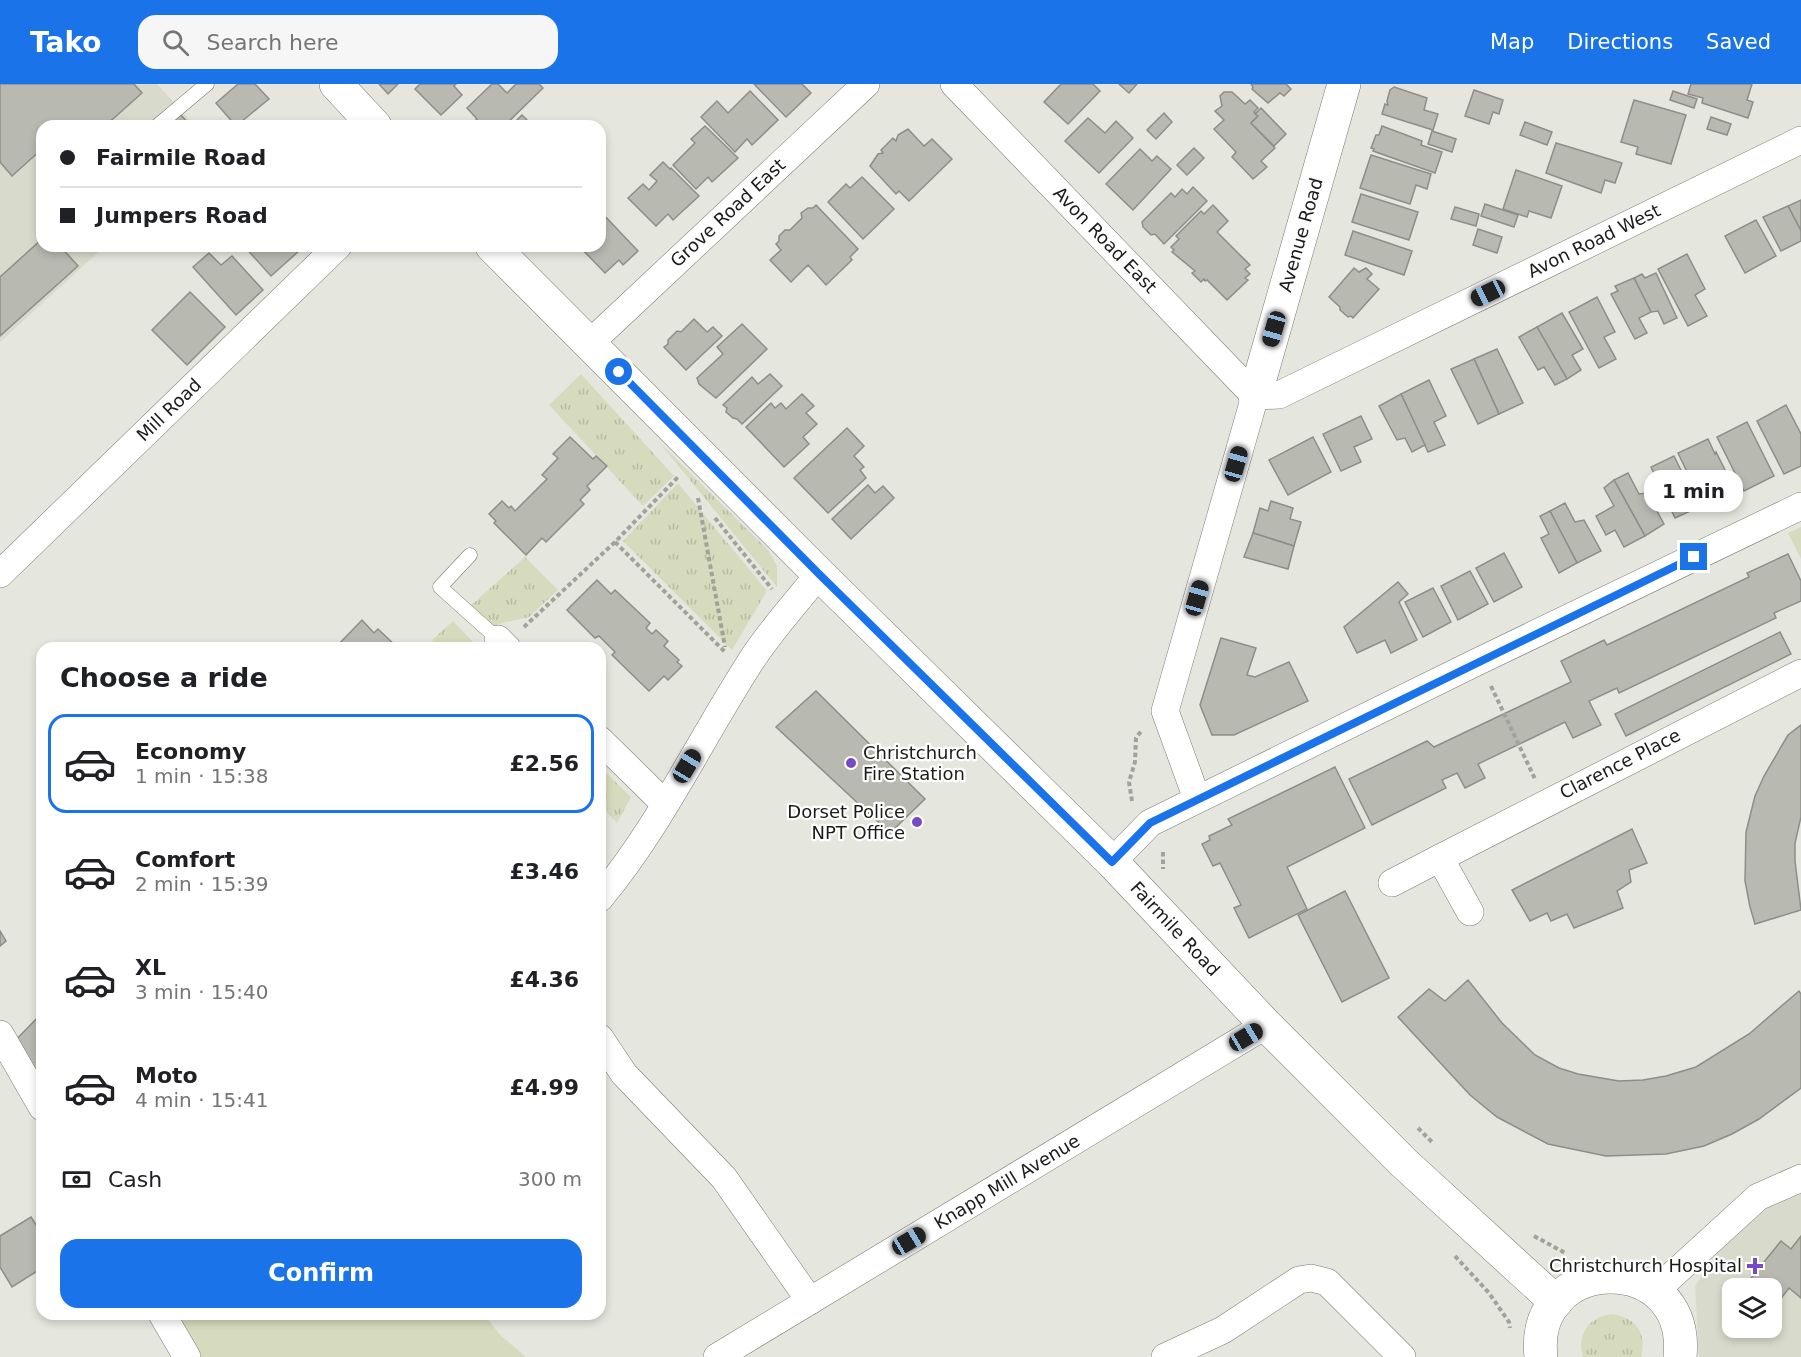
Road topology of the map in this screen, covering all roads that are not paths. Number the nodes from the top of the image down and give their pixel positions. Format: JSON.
{"nodes":[{"id":1,"x":207,"y":84,"type":"edge"},
{"id":2,"x":336,"y":84,"type":"edge"},
{"id":3,"x":866,"y":84,"type":"edge"},
{"id":4,"x":954,"y":84,"type":"edge"},
{"id":5,"x":1344,"y":84,"type":"edge"},
{"id":6,"x":164,"y":120,"type":"edge"},
{"id":7,"x":369,"y":120,"type":"edge"},
{"id":8,"x":1801,"y":140,"type":"edge"},
{"id":9,"x":332,"y":252,"type":"edge"},
{"id":10,"x":498,"y":252,"type":"edge"},
{"id":11,"x":590,"y":343,"type":"junction"},
{"id":12,"x":1255,"y":396,"type":"junction"},
{"id":13,"x":1801,"y":506,"type":"edge"},
{"id":14,"x":470,"y":555,"type":"dead end"},
{"id":15,"x":0,"y":574,"type":"edge"},
{"id":16,"x":819,"y":574,"type":"junction"},
{"id":17,"x":502,"y":642,"type":"edge"},
{"id":18,"x":1801,"y":673,"type":"edge"},
{"id":19,"x":606,"y":746,"type":"edge"},
{"id":20,"x":1197,"y":799,"type":"junction"},
{"id":21,"x":665,"y":804,"type":"junction"},
{"id":22,"x":1440,"y":858,"type":"junction"},
{"id":23,"x":1112,"y":862,"type":"junction"},
{"id":24,"x":1392,"y":883,"type":"dead end"},
{"id":25,"x":606,"y":891,"type":"edge"},
{"id":26,"x":1470,"y":912,"type":"dead end"},
{"id":27,"x":1266,"y":1025,"type":"junction"},
{"id":28,"x":0,"y":1034,"type":"edge"},
{"id":29,"x":606,"y":1047,"type":"edge"},
{"id":30,"x":36,"y":1097,"type":"edge"},
{"id":31,"x":1801,"y":1178,"type":"edge"},
{"id":32,"x":1654,"y":1291,"type":"junction"},
{"id":33,"x":810,"y":1301,"type":"junction"},
{"id":34,"x":1556,"y":1302,"type":"junction"},
{"id":35,"x":165,"y":1320,"type":"edge"},
{"id":36,"x":187,"y":1357,"type":"edge"},
{"id":37,"x":717,"y":1357,"type":"edge"},
{"id":38,"x":1165,"y":1357,"type":"edge"},
{"id":39,"x":1402,"y":1357,"type":"edge"},
{"id":40,"x":1541,"y":1357,"type":"edge"},
{"id":41,"x":1680,"y":1357,"type":"edge"}],
"edges":[{"from":1,"to":6,"type":"lane"},
{"from":2,"to":7,"type":"main road"},
{"from":3,"to":11,"type":"street","name":"Grove Road East"},
{"from":4,"to":12,"type":"street","name":"Avon Road East"},
{"from":5,"to":12,"type":"main road","name":"Avenue Road"},
{"from":8,"to":12,"type":"street","name":"Avon Road West"},
{"from":9,"to":15,"type":"street","name":"Mill Road"},
{"from":10,"to":11,"type":"main road","name":"Fairmile Road"},
{"from":11,"to":16,"type":"main road","name":"Fairmile Road"},
{"from":12,"to":20,"type":"street","name":"Avenue Road"},
{"from":13,"to":20,"type":"street"},
{"from":14,"to":17,"type":"lane"},
{"from":16,"to":21,"type":"street"},
{"from":16,"to":23,"type":"main road","name":"Fairmile Road"},
{"from":18,"to":22,"type":"street","name":"Clarence Place"},
{"from":19,"to":21,"type":"street"},
{"from":20,"to":23,"type":"street"},
{"from":21,"to":25,"type":"street"},
{"from":22,"to":24,"type":"street","name":"Clarence Place"},
{"from":22,"to":26,"type":"street"},
{"from":23,"to":27,"type":"main road","name":"Fairmile Road"},
{"from":27,"to":33,"type":"street","name":"Knapp Mill Avenue"},
{"from":27,"to":34,"type":"main road","name":"Fairmile Road"},
{"from":28,"to":30,"type":"street"},
{"from":29,"to":33,"type":"street"},
{"from":31,"to":32,"type":"street"},
{"from":32,"to":34,"type":"main road"},
{"from":32,"to":41,"type":"main road"},
{"from":33,"to":37,"type":"street","name":"Knapp Mill Avenue"},
{"from":34,"to":40,"type":"main road"},
{"from":35,"to":36,"type":"street"},
{"from":38,"to":39,"type":"street"}]}
